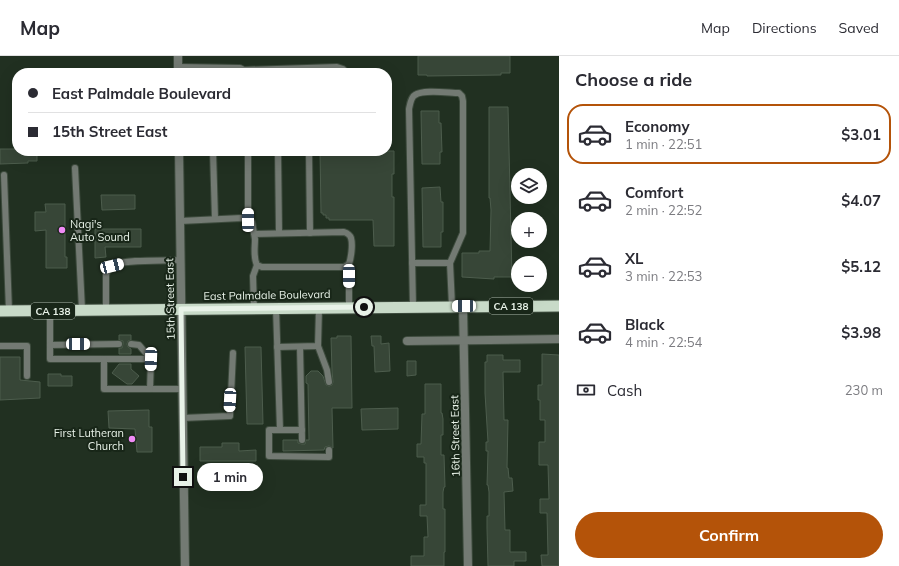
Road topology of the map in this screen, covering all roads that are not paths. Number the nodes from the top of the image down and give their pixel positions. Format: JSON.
{"nodes":[{"id":1,"x":178,"y":56,"type":"edge"},
{"id":2,"x":178,"y":68,"type":"edge"},
{"id":3,"x":319,"y":68,"type":"edge"},
{"id":4,"x":340,"y":68,"type":"edge"},
{"id":5,"x":179,"y":156,"type":"edge"},
{"id":6,"x":213,"y":156,"type":"edge"},
{"id":7,"x":248,"y":156,"type":"edge"},
{"id":8,"x":278,"y":156,"type":"edge"},
{"id":9,"x":309,"y":156,"type":"edge"},
{"id":10,"x":75,"y":168,"type":"dead end"},
{"id":11,"x":4,"y":175,"type":"dead end"},
{"id":12,"x":215,"y":219,"type":"junction"},
{"id":13,"x":248,"y":220,"type":"junction"},
{"id":14,"x":180,"y":221,"type":"junction"},
{"id":15,"x":310,"y":232,"type":"junction"},
{"id":16,"x":279,"y":233,"type":"junction"},
{"id":17,"x":254,"y":234,"type":"junction"},
{"id":18,"x":180,"y":260,"type":"junction"},
{"id":19,"x":412,"y":263,"type":"junction"},
{"id":20,"x":450,"y":263,"type":"junction"},
{"id":21,"x":349,"y":264,"type":"junction"},
{"id":22,"x":257,"y":265,"type":"junction"},
{"id":23,"x":452,"y":306,"type":"junction"},
{"id":24,"x":464,"y":306,"type":"junction"},
{"id":25,"x":559,"y":306,"type":"edge"},
{"id":26,"x":349,"y":307,"type":"junction"},
{"id":27,"x":413,"y":307,"type":"junction"},
{"id":28,"x":276,"y":308,"type":"junction"},
{"id":29,"x":319,"y":308,"type":"junction"},
{"id":30,"x":181,"y":309,"type":"junction"},
{"id":31,"x":254,"y":309,"type":"junction"},
{"id":32,"x":82,"y":310,"type":"junction"},
{"id":33,"x":106,"y":310,"type":"junction"},
{"id":34,"x":5,"y":311,"type":"edge"},
{"id":35,"x":50,"y":311,"type":"junction"},
{"id":36,"x":559,"y":339,"type":"edge"},
{"id":37,"x":407,"y":340,"type":"dead end"},
{"id":38,"x":464,"y":340,"type":"junction"},
{"id":39,"x":119,"y":344,"type":"dead end"},
{"id":40,"x":131,"y":344,"type":"dead end"},
{"id":41,"x":50,"y":345,"type":"junction"},
{"id":42,"x":0,"y":346,"type":"edge"},
{"id":43,"x":318,"y":346,"type":"junction"},
{"id":44,"x":277,"y":347,"type":"junction"},
{"id":45,"x":300,"y":347,"type":"junction"},
{"id":46,"x":233,"y":353,"type":"dead end"},
{"id":47,"x":104,"y":359,"type":"junction"},
{"id":48,"x":151,"y":359,"type":"junction"},
{"id":49,"x":27,"y":376,"type":"dead end"},
{"id":50,"x":329,"y":382,"type":"dead end"},
{"id":51,"x":150,"y":389,"type":"junction"},
{"id":52,"x":182,"y":389,"type":"junction"},
{"id":53,"x":182,"y":418,"type":"junction"},
{"id":54,"x":280,"y":430,"type":"junction"},
{"id":55,"x":302,"y":430,"type":"junction"},
{"id":56,"x":302,"y":440,"type":"dead end"},
{"id":57,"x":329,"y":450,"type":"dead end"},
{"id":58,"x":185,"y":566,"type":"edge"},
{"id":59,"x":468,"y":566,"type":"edge"}],
"edges":[{"from":1,"to":2,"type":"street"},
{"from":3,"to":4,"type":"lane"},
{"from":5,"to":14,"type":"street","name":"15th Street East"},
{"from":6,"to":12,"type":"lane"},
{"from":7,"to":13,"type":"lane"},
{"from":8,"to":16,"type":"lane"},
{"from":9,"to":15,"type":"lane"},
{"from":10,"to":32,"type":"lane"},
{"from":11,"to":34,"type":"lane"},
{"from":12,"to":13,"type":"lane"},
{"from":12,"to":14,"type":"lane"},
{"from":13,"to":17,"type":"lane"},
{"from":14,"to":18,"type":"street","name":"15th Street East"},
{"from":15,"to":16,"type":"lane"},
{"from":15,"to":21,"type":"lane"},
{"from":16,"to":17,"type":"lane"},
{"from":17,"to":22,"type":"lane"},
{"from":18,"to":30,"type":"street","name":"15th Street East"},
{"from":18,"to":33,"type":"lane"},
{"from":19,"to":20,"type":"lane"},
{"from":19,"to":20,"type":"lane"},
{"from":19,"to":27,"type":"lane"},
{"from":20,"to":23,"type":"lane"},
{"from":21,"to":22,"type":"lane"},
{"from":21,"to":26,"type":"lane"},
{"from":22,"to":31,"type":"lane"},
{"from":23,"to":24,"type":"highway","name":"East Palmdale Boulevard","number":"CA 138"},
{"from":23,"to":27,"type":"highway","name":"East Palmdale Boulevard","number":"CA 138"},
{"from":24,"to":25,"type":"highway","name":"East Palmdale Boulevard","number":"CA 138"},
{"from":24,"to":38,"type":"street","name":"16th Street East"},
{"from":26,"to":27,"type":"highway","name":"East Palmdale Boulevard","number":"CA 138"},
{"from":26,"to":29,"type":"highway","name":"East Palmdale Boulevard","number":"CA 138"},
{"from":28,"to":29,"type":"highway","name":"East Palmdale Boulevard","number":"CA 138"},
{"from":28,"to":31,"type":"highway","name":"East Palmdale Boulevard","number":"CA 138"},
{"from":28,"to":44,"type":"lane"},
{"from":29,"to":43,"type":"lane"},
{"from":30,"to":31,"type":"highway","name":"East Palmdale Boulevard","number":"CA 138"},
{"from":30,"to":33,"type":"highway","name":"East Palmdale Boulevard","number":"CA 138"},
{"from":30,"to":52,"type":"street","name":"15th Street East"},
{"from":32,"to":33,"type":"highway","name":"East Palmdale Boulevard","number":"CA 138"},
{"from":32,"to":35,"type":"highway","name":"East Palmdale Boulevard","number":"CA 138"},
{"from":34,"to":35,"type":"highway","name":"East Palmdale Boulevard","number":"CA 138"},
{"from":35,"to":41,"type":"lane"},
{"from":36,"to":38,"type":"street"},
{"from":37,"to":38,"type":"street"},
{"from":38,"to":59,"type":"street","name":"16th Street East"},
{"from":39,"to":41,"type":"lane"},
{"from":40,"to":48,"type":"lane"},
{"from":41,"to":47,"type":"lane"},
{"from":42,"to":49,"type":"lane"},
{"from":43,"to":45,"type":"lane"},
{"from":43,"to":50,"type":"lane"},
{"from":44,"to":45,"type":"lane"},
{"from":44,"to":54,"type":"lane"},
{"from":45,"to":55,"type":"lane"},
{"from":46,"to":53,"type":"lane"},
{"from":47,"to":48,"type":"lane"},
{"from":47,"to":51,"type":"lane"},
{"from":48,"to":51,"type":"lane"},
{"from":51,"to":52,"type":"lane"},
{"from":52,"to":53,"type":"street","name":"15th Street East"},
{"from":53,"to":58,"type":"street","name":"15th Street East"},
{"from":54,"to":55,"type":"lane"},
{"from":54,"to":57,"type":"lane"},
{"from":55,"to":56,"type":"lane"}]}
